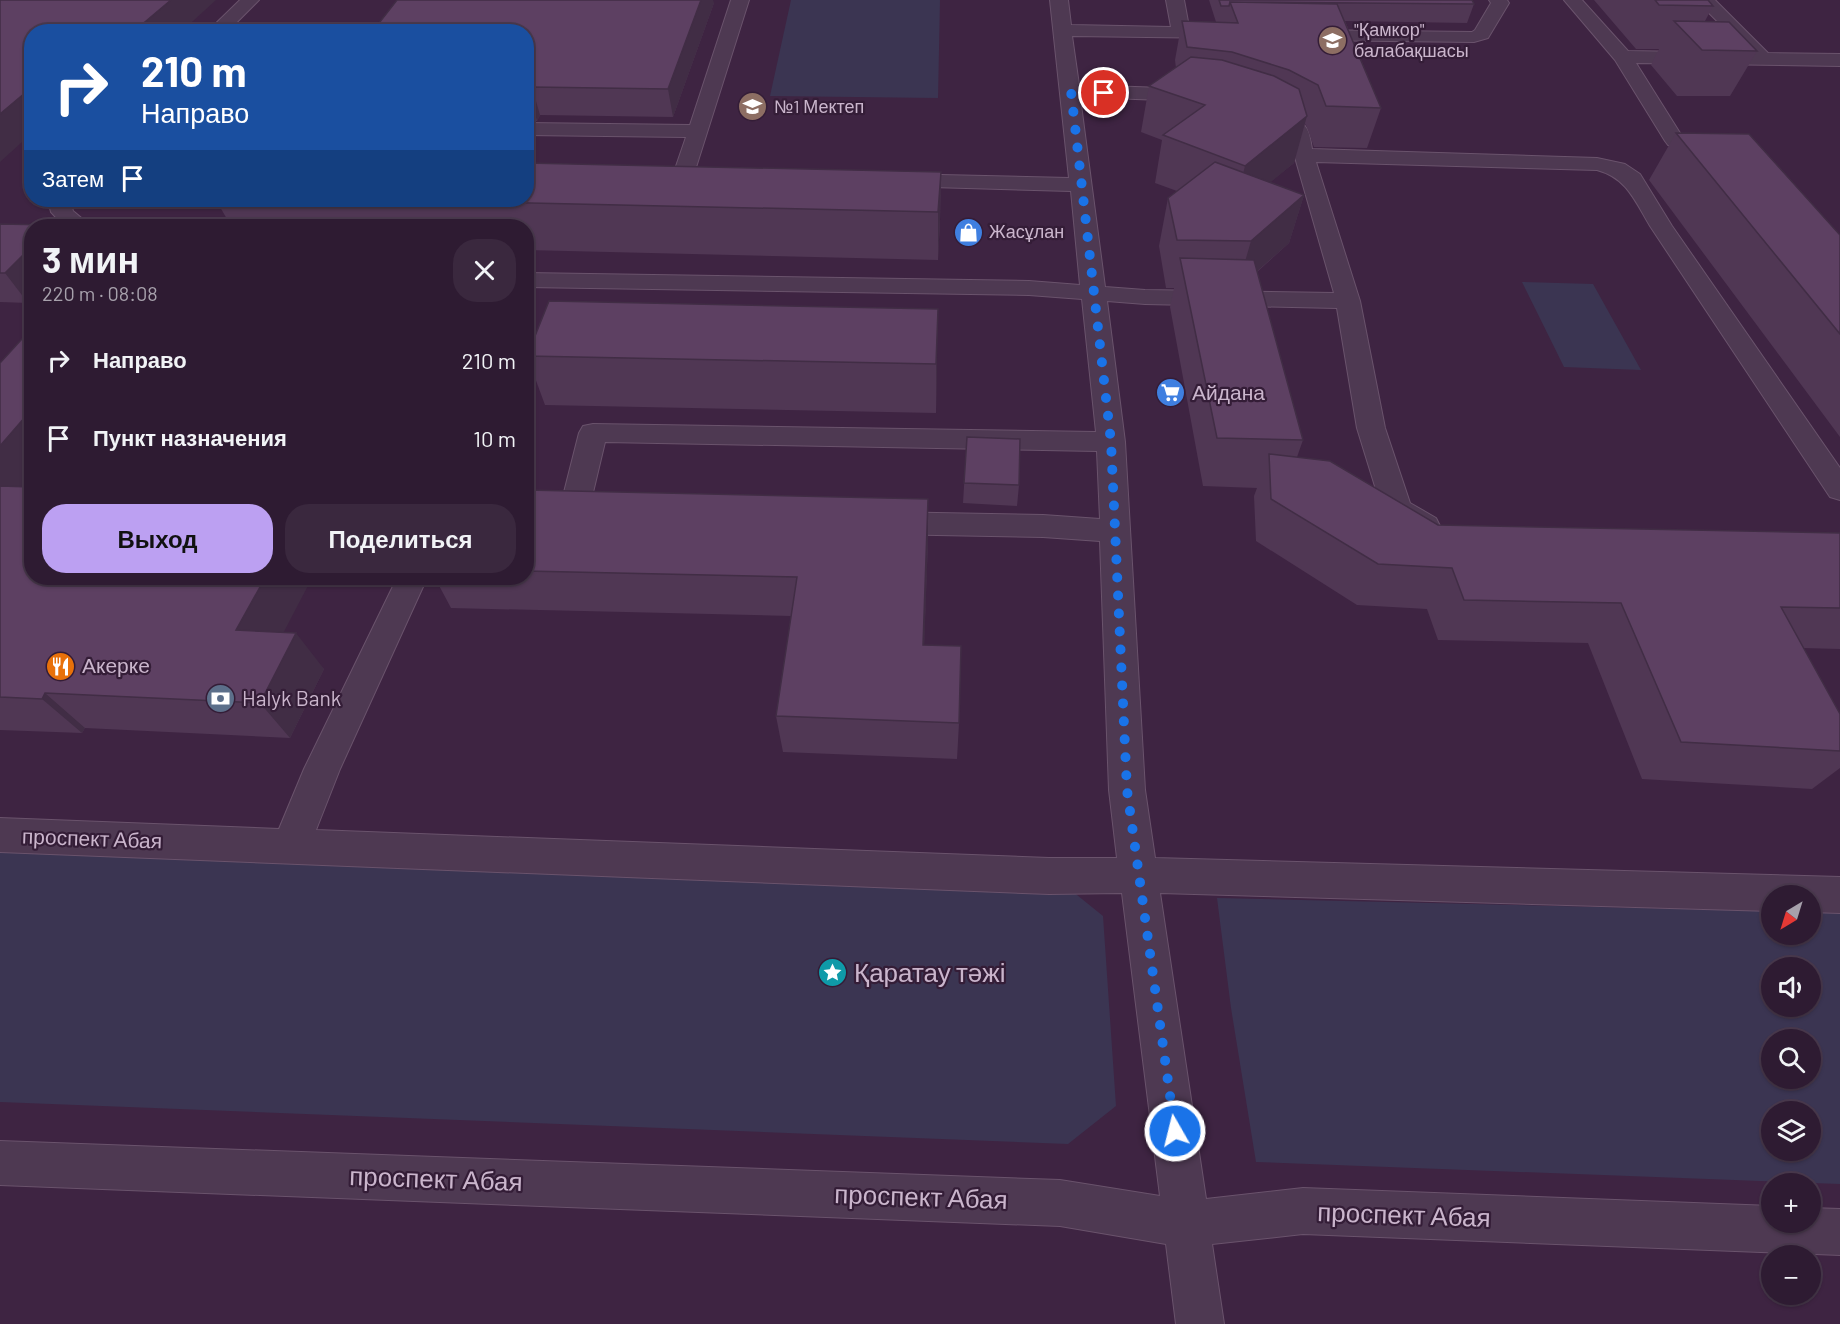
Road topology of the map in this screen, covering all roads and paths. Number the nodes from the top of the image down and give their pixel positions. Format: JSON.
{"nodes":[{"id":1,"x":250,"y":0,"type":"edge"},
{"id":2,"x":740,"y":0,"type":"edge"},
{"id":3,"x":1175,"y":0,"type":"edge"},
{"id":4,"x":1498,"y":0,"type":"edge"},
{"id":5,"x":1573,"y":0,"type":"edge"},
{"id":6,"x":1705,"y":0,"type":"edge"},
{"id":7,"x":1061,"y":15,"type":"edge"},
{"id":8,"x":224,"y":24,"type":"edge"},
{"id":9,"x":1181,"y":32,"type":"junction"},
{"id":10,"x":1240,"y":34,"type":"edge"},
{"id":11,"x":1287,"y":34,"type":"edge"},
{"id":12,"x":1623,"y":57,"type":"junction"},
{"id":13,"x":1765,"y":59,"type":"junction"},
{"id":14,"x":1840,"y":60,"type":"edge"},
{"id":15,"x":1071,"y":91,"type":"junction"},
{"id":16,"x":1210,"y":96,"type":"edge"},
{"id":17,"x":1254,"y":106,"type":"edge"},
{"id":18,"x":534,"y":129,"type":"edge"},
{"id":19,"x":698,"y":131,"type":"junction"},
{"id":20,"x":1675,"y":141,"type":"dead end"},
{"id":21,"x":1303,"y":155,"type":"junction"},
{"id":22,"x":661,"y":175,"type":"edge"},
{"id":23,"x":684,"y":176,"type":"junction"},
{"id":24,"x":708,"y":176,"type":"edge"},
{"id":25,"x":874,"y":180,"type":"edge"},
{"id":26,"x":1081,"y":185,"type":"junction"},
{"id":27,"x":59,"y":207,"type":"edge"},
{"id":28,"x":68,"y":219,"type":"edge"},
{"id":29,"x":534,"y":280,"type":"edge"},
{"id":30,"x":1094,"y":294,"type":"junction"},
{"id":31,"x":1348,"y":301,"type":"junction"},
{"id":32,"x":1111,"y":442,"type":"junction"},
{"id":33,"x":1840,"y":490,"type":"edge"},
{"id":34,"x":620,"y":517,"type":"edge"},
{"id":35,"x":855,"y":522,"type":"edge"},
{"id":36,"x":1116,"y":531,"type":"junction"},
{"id":37,"x":1446,"y":532,"type":"edge"},
{"id":38,"x":409,"y":585,"type":"edge"},
{"id":39,"x":0,"y":835,"type":"edge"},
{"id":40,"x":291,"y":846,"type":"junction"},
{"id":41,"x":1140,"y":875,"type":"junction"},
{"id":42,"x":1840,"y":895,"type":"edge"},
{"id":43,"x":0,"y":1163,"type":"edge"},
{"id":44,"x":1187,"y":1224,"type":"junction"},
{"id":45,"x":1840,"y":1232,"type":"edge"},
{"id":46,"x":1200,"y":1324,"type":"edge"}],
"edges":[{"from":1,"to":8,"type":"street"},
{"from":2,"to":19,"type":"street"},
{"from":3,"to":9,"type":"street"},
{"from":4,"to":11,"type":"street"},
{"from":5,"to":12,"type":"street"},
{"from":6,"to":13,"type":"street"},
{"from":7,"to":9,"type":"street"},
{"from":7,"to":15,"type":"street"},
{"from":9,"to":10,"type":"street"},
{"from":12,"to":13,"type":"street"},
{"from":12,"to":20,"type":"street"},
{"from":13,"to":14,"type":"street"},
{"from":15,"to":16,"type":"street"},
{"from":15,"to":26,"type":"street"},
{"from":17,"to":21,"type":"street"},
{"from":18,"to":19,"type":"street"},
{"from":19,"to":23,"type":"street"},
{"from":21,"to":31,"type":"street"},
{"from":21,"to":33,"type":"street"},
{"from":22,"to":23,"type":"street"},
{"from":23,"to":24,"type":"street"},
{"from":25,"to":26,"type":"street"},
{"from":26,"to":30,"type":"street"},
{"from":27,"to":28,"type":"street"},
{"from":29,"to":30,"type":"street"},
{"from":30,"to":31,"type":"street"},
{"from":30,"to":32,"type":"street"},
{"from":31,"to":37,"type":"street"},
{"from":32,"to":34,"type":"street"},
{"from":32,"to":36,"type":"street"},
{"from":35,"to":36,"type":"street"},
{"from":36,"to":41,"type":"street"},
{"from":38,"to":40,"type":"street"},
{"from":39,"to":40,"type":"street","name":"проспект Абая"},
{"from":40,"to":41,"type":"street","name":"проспект Абая"},
{"from":41,"to":42,"type":"street","name":"проспект Абая"},
{"from":41,"to":44,"type":"street"},
{"from":43,"to":44,"type":"street","name":"проспект Абая"},
{"from":44,"to":45,"type":"street","name":"проспект Абая"},
{"from":44,"to":46,"type":"street"}]}
